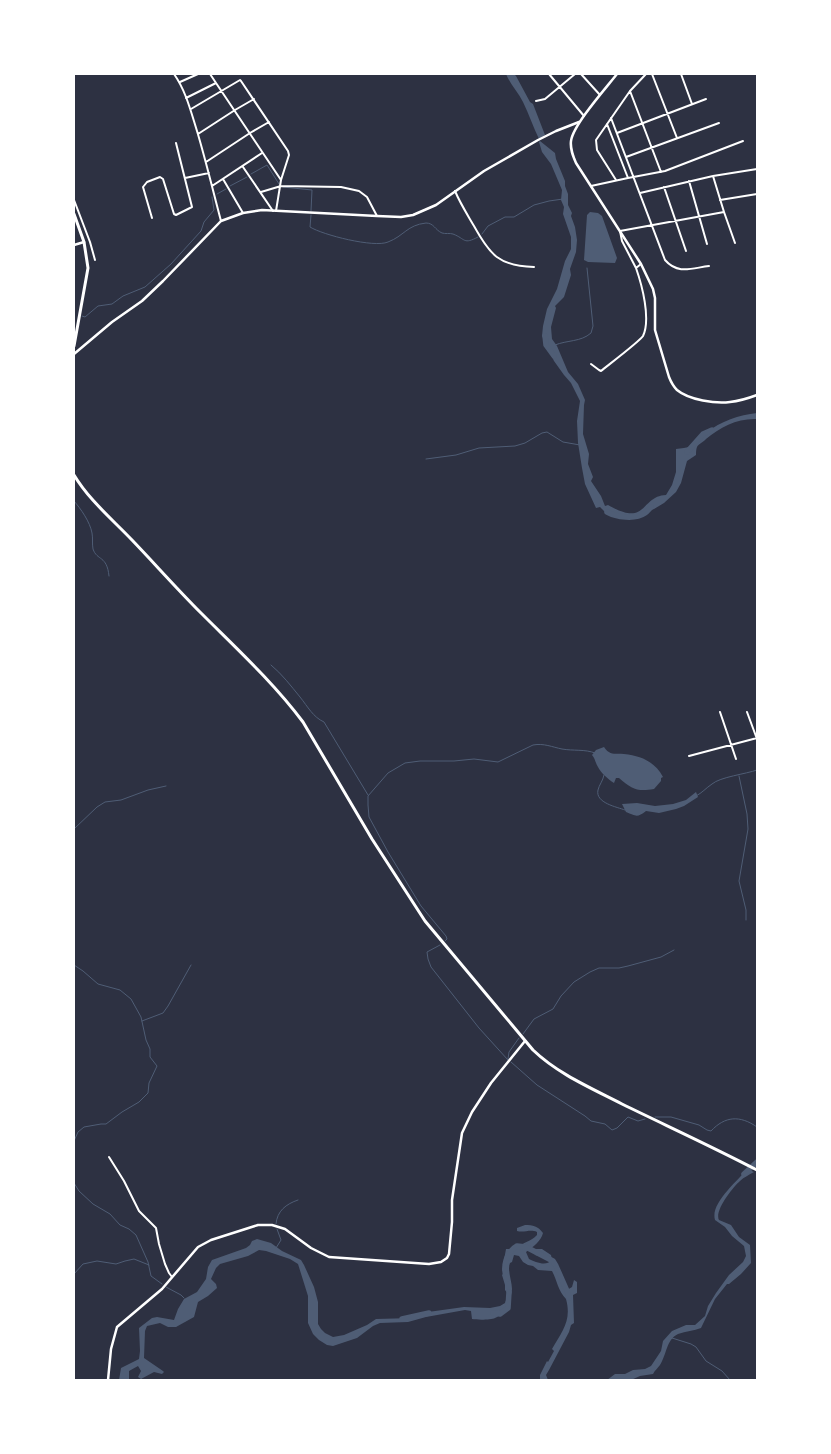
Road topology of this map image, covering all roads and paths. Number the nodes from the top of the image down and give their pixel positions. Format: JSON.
{"nodes":[{"id":1,"x":174,"y":74,"type":"edge"},
{"id":2,"x":198,"y":74,"type":"edge"},
{"id":3,"x":210,"y":74,"type":"edge"},
{"id":4,"x":549,"y":74,"type":"edge"},
{"id":5,"x":575,"y":74,"type":"edge"},
{"id":6,"x":581,"y":74,"type":"edge"},
{"id":7,"x":616,"y":74,"type":"edge"},
{"id":8,"x":646,"y":74,"type":"edge"},
{"id":9,"x":652,"y":74,"type":"edge"},
{"id":10,"x":681,"y":74,"type":"edge"},
{"id":11,"x":180,"y":82,"type":"junction"},
{"id":12,"x":216,"y":83,"type":"junction"},
{"id":13,"x":561,"y":87,"type":"junction"},
{"id":14,"x":630,"y":91,"type":"junction"},
{"id":15,"x":222,"y":92,"type":"junction"},
{"id":16,"x":600,"y":95,"type":"junction"},
{"id":17,"x":186,"y":98,"type":"junction"},
{"id":18,"x":254,"y":99,"type":"junction"},
{"id":19,"x":706,"y":99,"type":"dead end"},
{"id":20,"x":536,"y":101,"type":"dead end"},
{"id":21,"x":692,"y":104,"type":"junction"},
{"id":22,"x":191,"y":109,"type":"junction"},
{"id":23,"x":235,"y":110,"type":"junction"},
{"id":24,"x":667,"y":113,"type":"junction"},
{"id":25,"x":584,"y":116,"type":"junction"},
{"id":26,"x":611,"y":118,"type":"junction"},
{"id":27,"x":269,"y":122,"type":"junction"},
{"id":28,"x":580,"y":122,"type":"junction"},
{"id":29,"x":642,"y":123,"type":"junction"},
{"id":30,"x":719,"y":123,"type":"dead end"},
{"id":31,"x":607,"y":124,"type":"junction"},
{"id":32,"x":250,"y":133,"type":"junction"},
{"id":33,"x":616,"y":133,"type":"junction"},
{"id":34,"x":198,"y":134,"type":"junction"},
{"id":35,"x":677,"y":138,"type":"junction"},
{"id":36,"x":743,"y":141,"type":"dead end"},
{"id":37,"x":176,"y":143,"type":"dead end"},
{"id":38,"x":651,"y":147,"type":"junction"},
{"id":39,"x":263,"y":153,"type":"junction"},
{"id":40,"x":626,"y":157,"type":"junction"},
{"id":41,"x":206,"y":162,"type":"junction"},
{"id":42,"x":243,"y":167,"type":"junction"},
{"id":43,"x":757,"y":169,"type":"edge"},
{"id":44,"x":661,"y":172,"type":"junction"},
{"id":45,"x":209,"y":173,"type":"junction"},
{"id":46,"x":714,"y":176,"type":"junction"},
{"id":47,"x":634,"y":177,"type":"junction"},
{"id":48,"x":185,"y":178,"type":"junction"},
{"id":49,"x":628,"y":178,"type":"junction"},
{"id":50,"x":223,"y":180,"type":"junction"},
{"id":51,"x":281,"y":180,"type":"junction"},
{"id":52,"x":616,"y":180,"type":"junction"},
{"id":53,"x":689,"y":182,"type":"junction"},
{"id":54,"x":212,"y":186,"type":"junction"},
{"id":55,"x":280,"y":186,"type":"junction"},
{"id":56,"x":591,"y":186,"type":"junction"},
{"id":57,"x":664,"y":187,"type":"junction"},
{"id":58,"x":455,"y":191,"type":"junction"},
{"id":59,"x":261,"y":192,"type":"junction"},
{"id":60,"x":640,"y":193,"type":"junction"},
{"id":61,"x":757,"y":194,"type":"edge"},
{"id":62,"x":74,"y":200,"type":"edge"},
{"id":63,"x":720,"y":200,"type":"junction"},
{"id":64,"x":274,"y":210,"type":"junction"},
{"id":65,"x":724,"y":212,"type":"junction"},
{"id":66,"x":243,"y":213,"type":"junction"},
{"id":67,"x":74,"y":214,"type":"edge"},
{"id":68,"x":377,"y":216,"type":"junction"},
{"id":69,"x":700,"y":217,"type":"junction"},
{"id":70,"x":152,"y":218,"type":"dead end"},
{"id":71,"x":675,"y":221,"type":"junction"},
{"id":72,"x":222,"y":222,"type":"junction"},
{"id":73,"x":651,"y":225,"type":"junction"},
{"id":74,"x":620,"y":230,"type":"junction"},
{"id":75,"x":84,"y":242,"type":"junction"},
{"id":76,"x":735,"y":242,"type":"dead end"},
{"id":77,"x":707,"y":244,"type":"dead end"},
{"id":78,"x":74,"y":245,"type":"edge"},
{"id":79,"x":686,"y":251,"type":"dead end"},
{"id":80,"x":95,"y":260,"type":"dead end"},
{"id":81,"x":641,"y":264,"type":"junction"},
{"id":82,"x":709,"y":266,"type":"dead end"},
{"id":83,"x":534,"y":267,"type":"dead end"},
{"id":84,"x":636,"y":268,"type":"junction"},
{"id":85,"x":74,"y":346,"type":"edge"},
{"id":86,"x":74,"y":354,"type":"edge"},
{"id":87,"x":591,"y":364,"type":"dead end"},
{"id":88,"x":757,"y":395,"type":"edge"},
{"id":89,"x":74,"y":475,"type":"edge"},
{"id":90,"x":720,"y":712,"type":"dead end"},
{"id":91,"x":747,"y":712,"type":"dead end"},
{"id":92,"x":757,"y":738,"type":"edge"},
{"id":93,"x":732,"y":744,"type":"junction"},
{"id":94,"x":689,"y":756,"type":"dead end"},
{"id":95,"x":736,"y":759,"type":"dead end"},
{"id":96,"x":525,"y":1041,"type":"junction"},
{"id":97,"x":109,"y":1156,"type":"dead end"},
{"id":98,"x":757,"y":1170,"type":"edge"},
{"id":99,"x":172,"y":1277,"type":"junction"},
{"id":100,"x":108,"y":1380,"type":"edge"}],
"edges":[{"from":1,"to":11,"type":"street"},
{"from":2,"to":11,"type":"street"},
{"from":3,"to":12,"type":"street"},
{"from":4,"to":13,"type":"street"},
{"from":5,"to":13,"type":"street"},
{"from":6,"to":16,"type":"street"},
{"from":7,"to":16,"type":"street"},
{"from":8,"to":14,"type":"street"},
{"from":9,"to":24,"type":"street"},
{"from":10,"to":21,"type":"street"},
{"from":11,"to":17,"type":"street"},
{"from":12,"to":15,"type":"street"},
{"from":12,"to":17,"type":"street"},
{"from":13,"to":20,"type":"street"},
{"from":13,"to":25,"type":"street"},
{"from":14,"to":26,"type":"street"},
{"from":14,"to":29,"type":"street"},
{"from":15,"to":18,"type":"street"},
{"from":15,"to":22,"type":"street"},
{"from":15,"to":23,"type":"street"},
{"from":16,"to":25,"type":"street"},
{"from":17,"to":22,"type":"street"},
{"from":18,"to":23,"type":"street"},
{"from":18,"to":27,"type":"street"},
{"from":19,"to":21,"type":"street"},
{"from":21,"to":24,"type":"street"},
{"from":22,"to":34,"type":"street"},
{"from":23,"to":32,"type":"street"},
{"from":23,"to":34,"type":"street"},
{"from":24,"to":29,"type":"street"},
{"from":24,"to":35,"type":"street"},
{"from":25,"to":28,"type":"street"},
{"from":26,"to":31,"type":"street"},
{"from":26,"to":33,"type":"street"},
{"from":27,"to":32,"type":"street"},
{"from":27,"to":51,"type":"street"},
{"from":28,"to":56,"type":"street"},
{"from":28,"to":58,"type":"street"},
{"from":29,"to":33,"type":"street"},
{"from":29,"to":38,"type":"street"},
{"from":30,"to":35,"type":"street"},
{"from":31,"to":49,"type":"street"},
{"from":31,"to":52,"type":"street"},
{"from":32,"to":39,"type":"street"},
{"from":32,"to":41,"type":"street"},
{"from":33,"to":40,"type":"street"},
{"from":34,"to":41,"type":"street"},
{"from":35,"to":38,"type":"street"},
{"from":36,"to":44,"type":"street"},
{"from":37,"to":48,"type":"street"},
{"from":38,"to":40,"type":"street"},
{"from":38,"to":44,"type":"street"},
{"from":39,"to":42,"type":"street"},
{"from":39,"to":51,"type":"street"},
{"from":40,"to":47,"type":"street"},
{"from":41,"to":45,"type":"street"},
{"from":42,"to":50,"type":"street"},
{"from":42,"to":59,"type":"street"},
{"from":43,"to":46,"type":"street"},
{"from":44,"to":47,"type":"street"},
{"from":45,"to":48,"type":"street"},
{"from":45,"to":54,"type":"street"},
{"from":46,"to":53,"type":"street"},
{"from":46,"to":63,"type":"street"},
{"from":47,"to":49,"type":"street"},
{"from":47,"to":60,"type":"street"},
{"from":48,"to":70,"type":"street"},
{"from":49,"to":52,"type":"street"},
{"from":50,"to":54,"type":"street"},
{"from":50,"to":66,"type":"street"},
{"from":51,"to":55,"type":"street"},
{"from":52,"to":56,"type":"street"},
{"from":53,"to":57,"type":"street"},
{"from":53,"to":69,"type":"street"},
{"from":54,"to":72,"type":"street"},
{"from":55,"to":59,"type":"street"},
{"from":55,"to":64,"type":"street"},
{"from":55,"to":68,"type":"street"},
{"from":56,"to":74,"type":"street"},
{"from":57,"to":60,"type":"street"},
{"from":57,"to":71,"type":"street"},
{"from":58,"to":68,"type":"street"},
{"from":58,"to":83,"type":"street"},
{"from":59,"to":64,"type":"street"},
{"from":60,"to":73,"type":"street"},
{"from":61,"to":63,"type":"street"},
{"from":62,"to":80,"type":"street"},
{"from":63,"to":65,"type":"street"},
{"from":64,"to":66,"type":"street"},
{"from":64,"to":68,"type":"street"},
{"from":65,"to":69,"type":"street"},
{"from":65,"to":76,"type":"street"},
{"from":66,"to":72,"type":"street"},
{"from":67,"to":75,"type":"main road"},
{"from":69,"to":71,"type":"street"},
{"from":69,"to":77,"type":"street"},
{"from":71,"to":73,"type":"street"},
{"from":71,"to":79,"type":"street"},
{"from":72,"to":86,"type":"street"},
{"from":73,"to":74,"type":"street"},
{"from":73,"to":82,"type":"street"},
{"from":74,"to":81,"type":"street"},
{"from":74,"to":84,"type":"street"},
{"from":75,"to":78,"type":"street"},
{"from":75,"to":85,"type":"main road"},
{"from":81,"to":84,"type":"street"},
{"from":81,"to":88,"type":"street"},
{"from":84,"to":87,"type":"street"},
{"from":89,"to":96,"type":"main road"},
{"from":90,"to":93,"type":"street"},
{"from":91,"to":92,"type":"street"},
{"from":92,"to":93,"type":"street"},
{"from":93,"to":94,"type":"street"},
{"from":93,"to":95,"type":"street"},
{"from":96,"to":98,"type":"main road"},
{"from":96,"to":99,"type":"street"},
{"from":97,"to":99,"type":"street"},
{"from":99,"to":100,"type":"street"}]}
